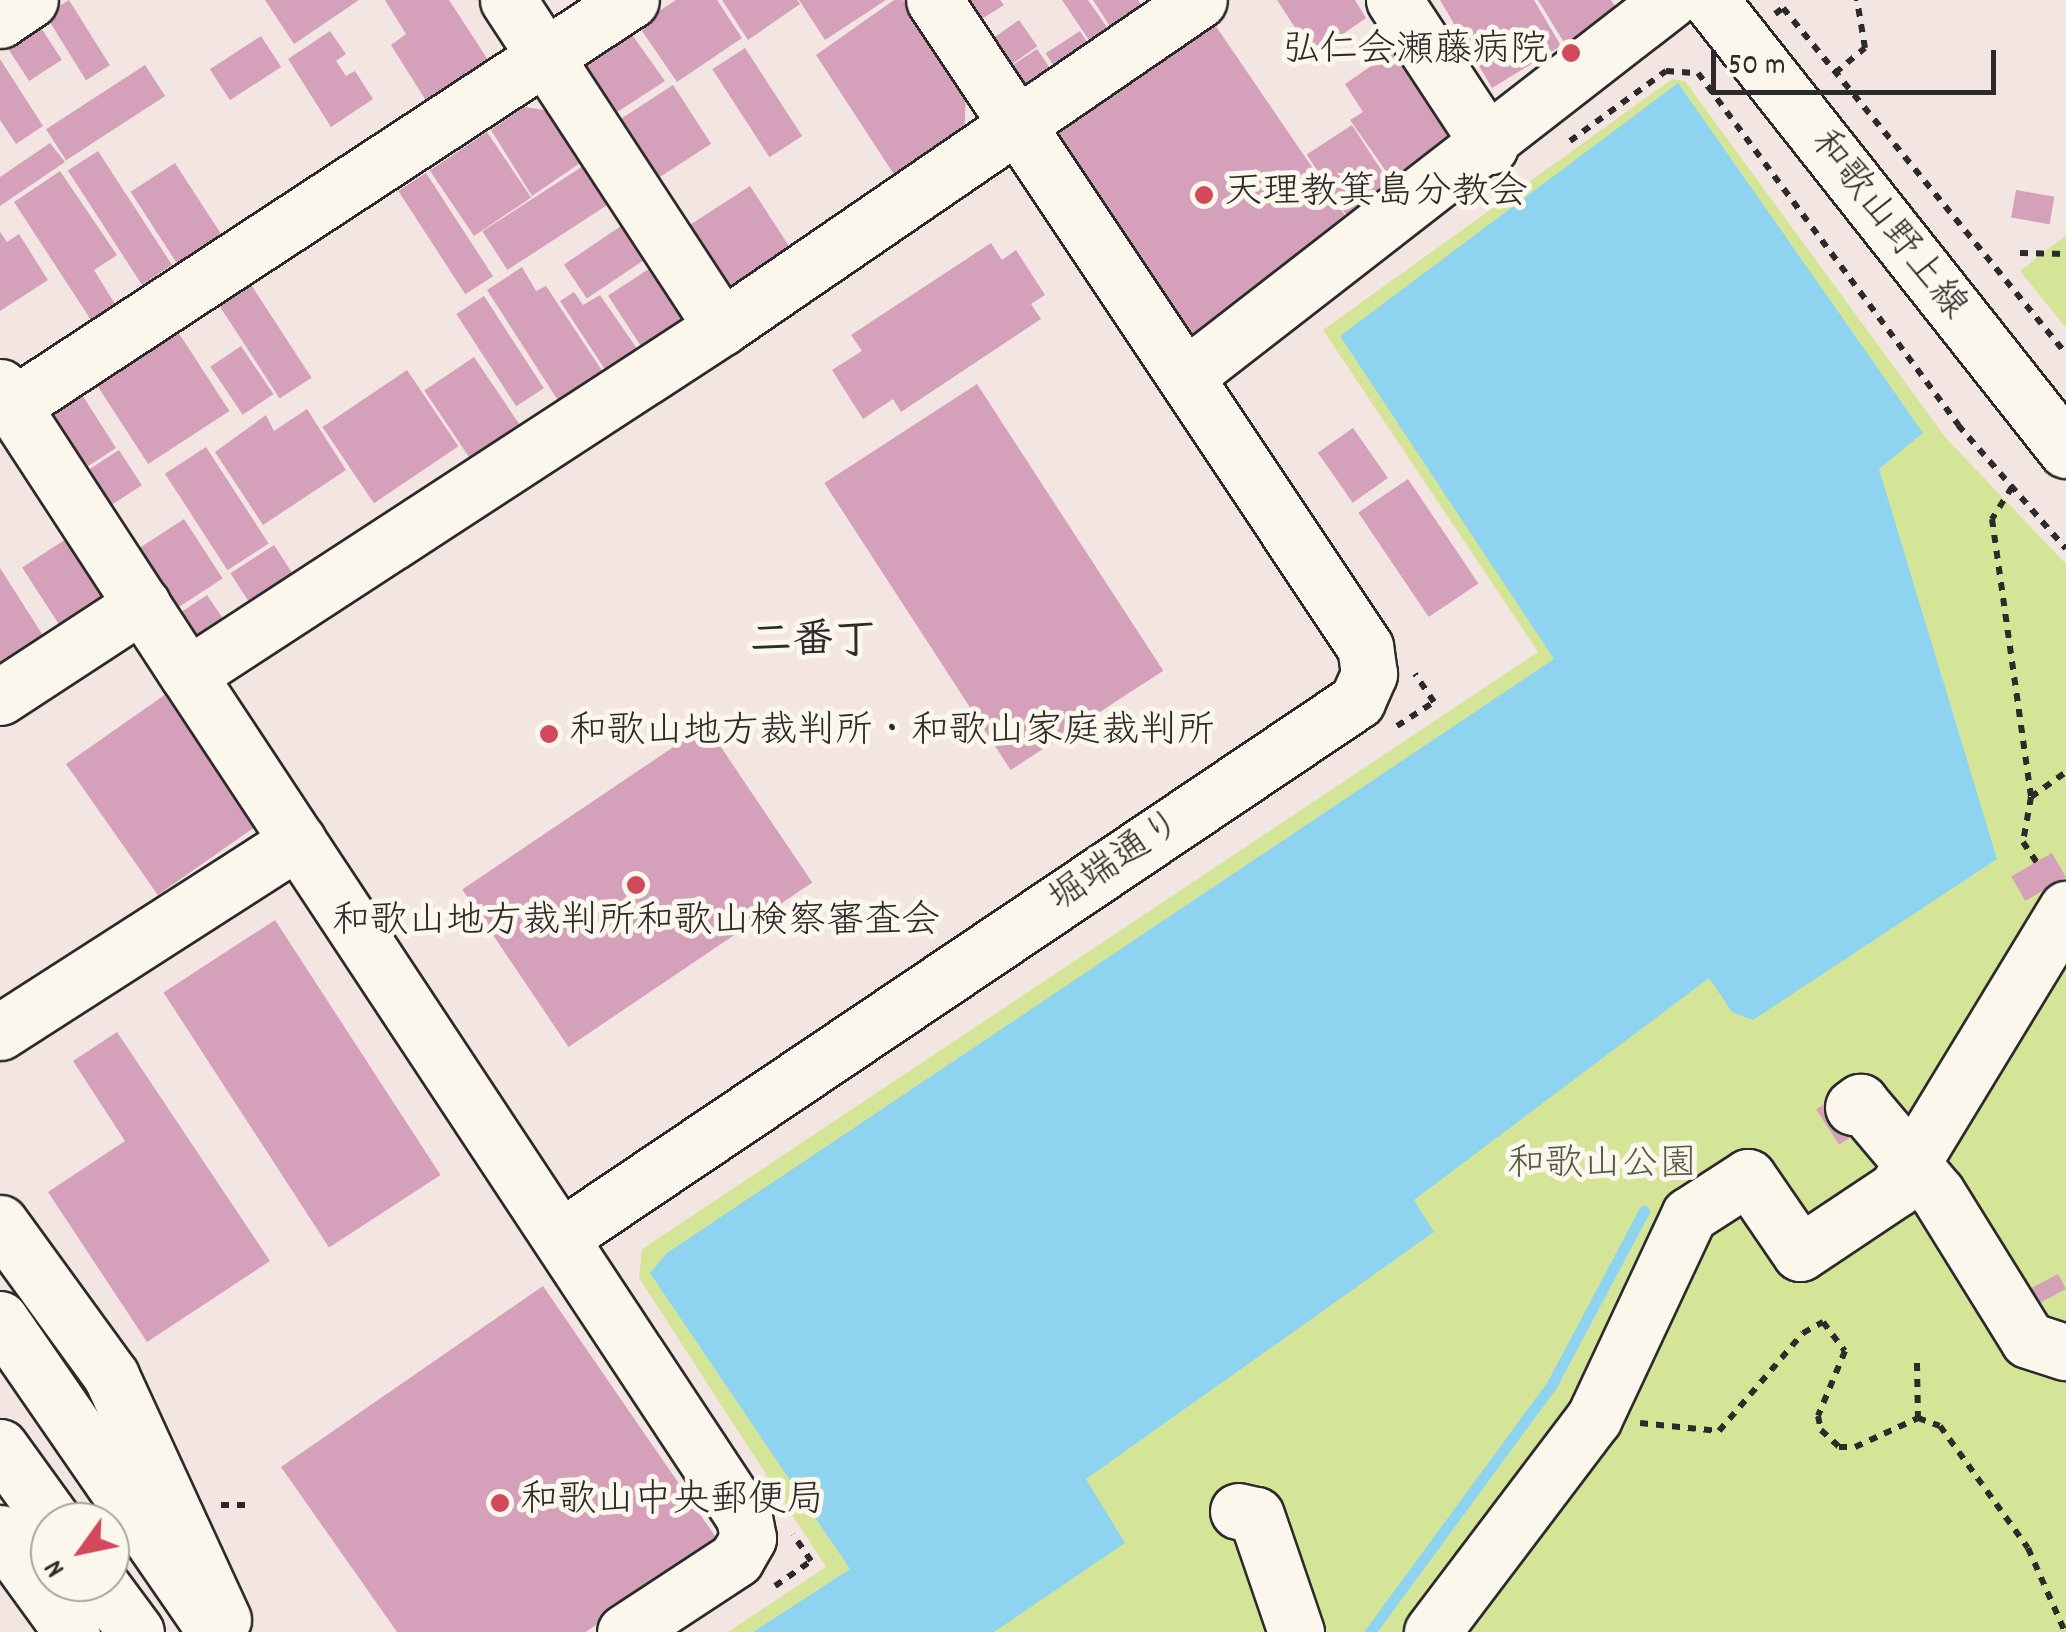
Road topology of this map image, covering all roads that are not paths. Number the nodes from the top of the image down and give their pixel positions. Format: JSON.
{"nodes":[{"id":1,"x":30,"y":0,"type":"edge"},
{"id":2,"x":508,"y":0,"type":"edge"},
{"id":3,"x":631,"y":0,"type":"edge"},
{"id":4,"x":934,"y":0,"type":"edge"},
{"id":5,"x":1199,"y":0,"type":"edge"},
{"id":6,"x":1394,"y":0,"type":"edge"},
{"id":7,"x":1670,"y":0,"type":"edge"},
{"id":8,"x":1710,"y":0,"type":"edge"},
{"id":9,"x":0,"y":20,"type":"edge"},
{"id":10,"x":546,"y":58,"type":"junction"},
{"id":11,"x":1018,"y":121,"type":"junction"},
{"id":12,"x":1490,"y":146,"type":"junction"},
{"id":13,"x":722,"y":326,"type":"junction"},
{"id":14,"x":1186,"y":376,"type":"junction"},
{"id":15,"x":6,"y":397,"type":"edge"},
{"id":16,"x":2066,"y":450,"type":"edge"},
{"id":17,"x":142,"y":604,"type":"junction"},
{"id":18,"x":188,"y":675,"type":"junction"},
{"id":19,"x":0,"y":697,"type":"edge"},
{"id":20,"x":298,"y":841,"type":"junction"},
{"id":21,"x":2055,"y":892,"type":"edge"},
{"id":22,"x":0,"y":1032,"type":"edge"},
{"id":23,"x":1853,"y":1107,"type":"dead end"},
{"id":24,"x":1912,"y":1166,"type":"junction"},
{"id":25,"x":0,"y":1224,"type":"edge"},
{"id":26,"x":561,"y":1237,"type":"junction"},
{"id":27,"x":0,"y":1319,"type":"edge"},
{"id":28,"x":2066,"y":1352,"type":"edge"},
{"id":29,"x":0,"y":1447,"type":"edge"},
{"id":30,"x":1238,"y":1512,"type":"dead end"},
{"id":31,"x":23,"y":1533,"type":"edge"},
{"id":32,"x":114,"y":1602,"type":"edge"},
{"id":33,"x":72,"y":1632,"type":"edge"},
{"id":34,"x":136,"y":1632,"type":"edge"},
{"id":35,"x":216,"y":1632,"type":"edge"},
{"id":36,"x":228,"y":1632,"type":"edge"},
{"id":37,"x":625,"y":1632,"type":"edge"},
{"id":38,"x":1296,"y":1632,"type":"edge"},
{"id":39,"x":1432,"y":1632,"type":"edge"}],
"edges":[{"from":1,"to":9,"type":"street"},
{"from":2,"to":10,"type":"street"},
{"from":3,"to":10,"type":"street"},
{"from":4,"to":11,"type":"street","name":"堀端通り"},
{"from":5,"to":11,"type":"street"},
{"from":6,"to":12,"type":"street"},
{"from":7,"to":12,"type":"street"},
{"from":8,"to":16,"type":"street","name":"和歌山野上線"},
{"from":10,"to":13,"type":"street"},
{"from":10,"to":15,"type":"street"},
{"from":11,"to":13,"type":"street"},
{"from":11,"to":14,"type":"street","name":"堀端通り"},
{"from":12,"to":14,"type":"street"},
{"from":13,"to":18,"type":"street"},
{"from":14,"to":26,"type":"street","name":"堀端通り"},
{"from":15,"to":17,"type":"street"},
{"from":17,"to":18,"type":"street"},
{"from":17,"to":19,"type":"street"},
{"from":18,"to":20,"type":"street"},
{"from":20,"to":22,"type":"street"},
{"from":20,"to":26,"type":"street"},
{"from":21,"to":24,"type":"street"},
{"from":23,"to":24,"type":"street"},
{"from":24,"to":28,"type":"street"},
{"from":24,"to":39,"type":"street"},
{"from":25,"to":36,"type":"street"},
{"from":26,"to":37,"type":"street"},
{"from":27,"to":35,"type":"street"},
{"from":29,"to":31,"type":"street"},
{"from":30,"to":38,"type":"street"},
{"from":31,"to":33,"type":"street"},
{"from":32,"to":34,"type":"street"}]}
